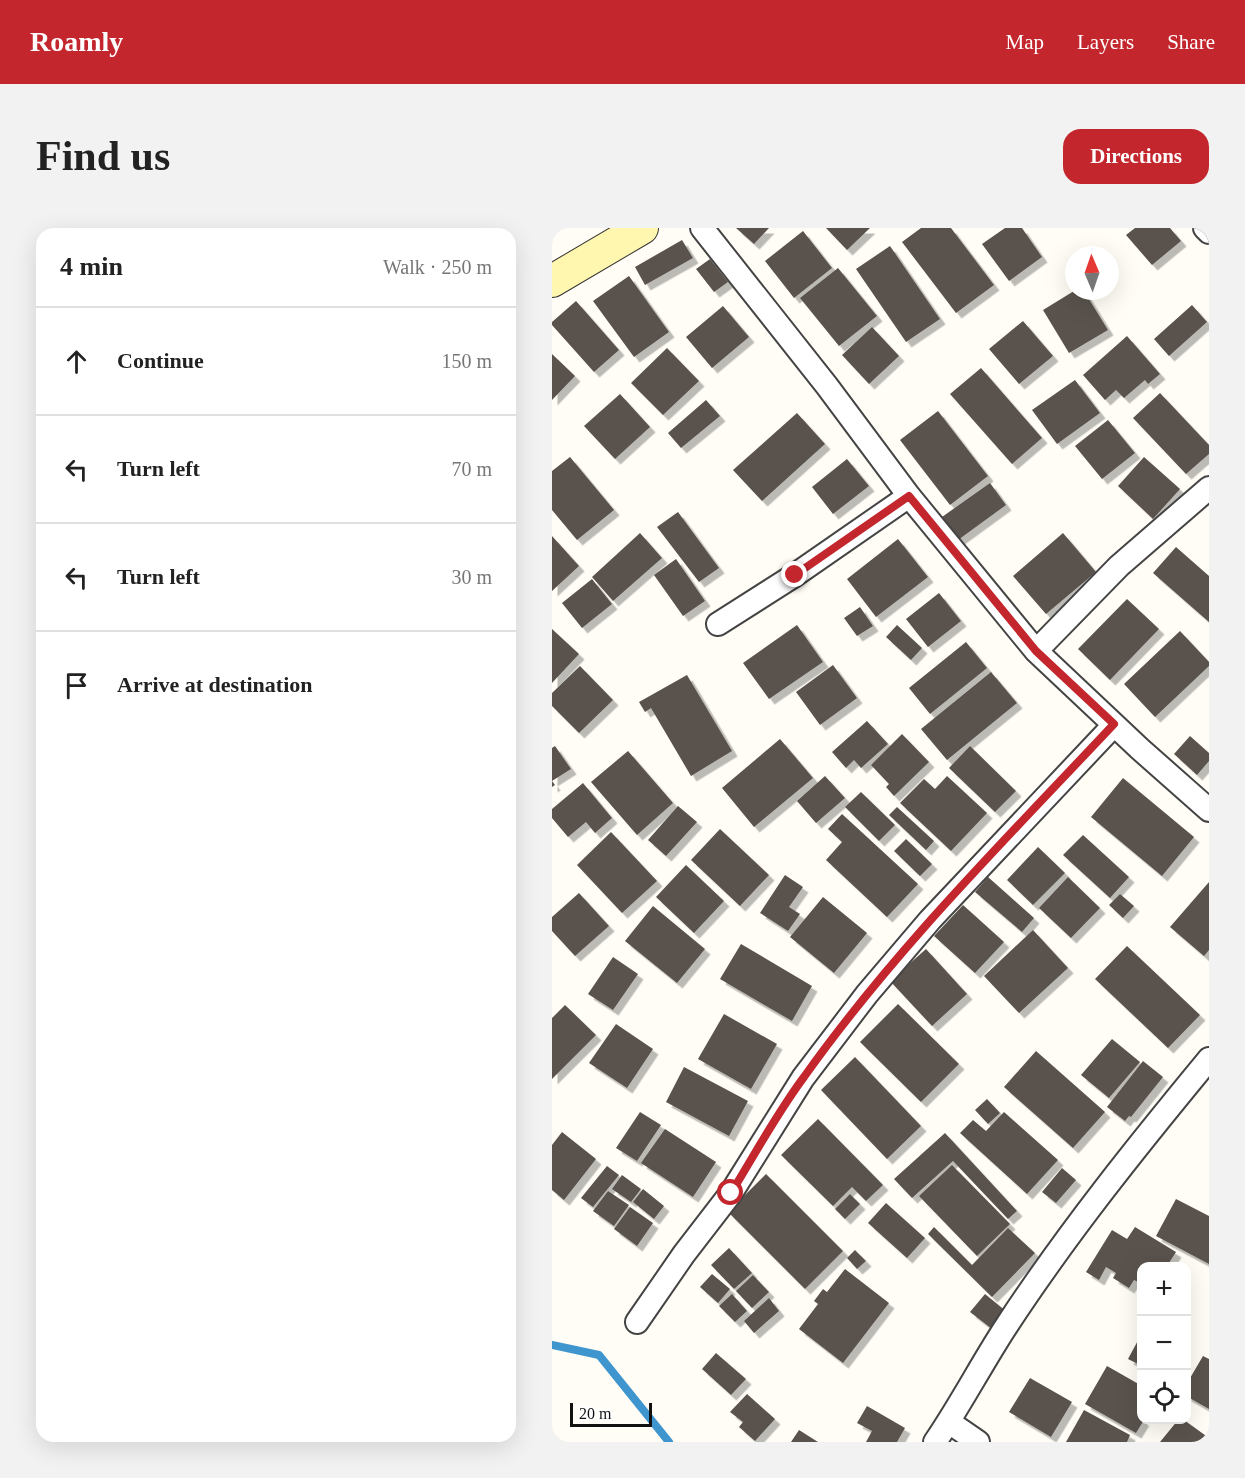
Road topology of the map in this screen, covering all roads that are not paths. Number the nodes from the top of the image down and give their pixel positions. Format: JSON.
{"nodes":[{"id":1,"x":642,"y":228,"type":"edge"},
{"id":2,"x":702,"y":228,"type":"edge"},
{"id":3,"x":1205,"y":228,"type":"edge"},
{"id":4,"x":1209,"y":232,"type":"edge"},
{"id":5,"x":552,"y":281,"type":"edge"},
{"id":6,"x":1209,"y":488,"type":"edge"},
{"id":7,"x":909,"y":496,"type":"junction"},
{"id":8,"x":718,"y":624,"type":"dead end"},
{"id":9,"x":1036,"y":651,"type":"junction"},
{"id":10,"x":1114,"y":724,"type":"junction"},
{"id":11,"x":1209,"y":810,"type":"edge"},
{"id":12,"x":1209,"y":1059,"type":"edge"},
{"id":13,"x":638,"y":1322,"type":"dead end"},
{"id":14,"x":949,"y":1422,"type":"junction"},
{"id":15,"x":935,"y":1442,"type":"edge"},
{"id":16,"x":978,"y":1442,"type":"edge"}],
"edges":[{"from":1,"to":5,"type":"street"},
{"from":2,"to":7,"type":"street"},
{"from":3,"to":4,"type":"street"},
{"from":6,"to":9,"type":"street"},
{"from":7,"to":8,"type":"street"},
{"from":7,"to":9,"type":"street"},
{"from":9,"to":10,"type":"street"},
{"from":10,"to":11,"type":"street"},
{"from":10,"to":13,"type":"street"},
{"from":12,"to":14,"type":"street"},
{"from":14,"to":15,"type":"street"},
{"from":14,"to":16,"type":"street"}]}
